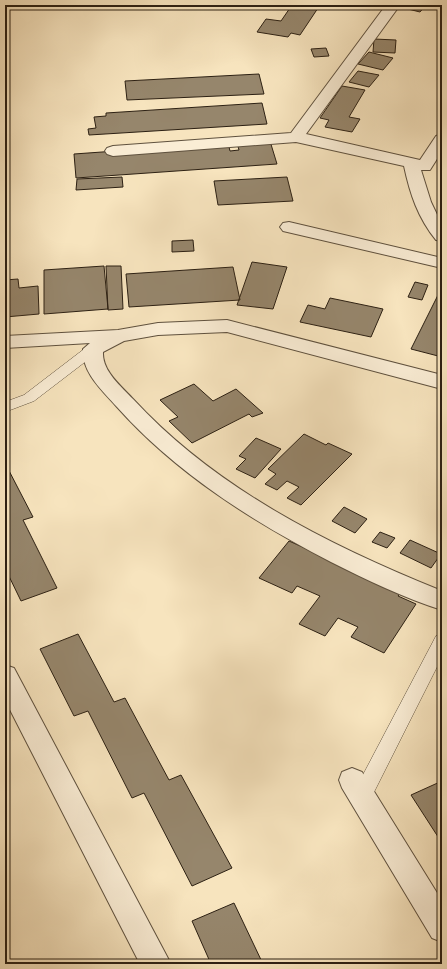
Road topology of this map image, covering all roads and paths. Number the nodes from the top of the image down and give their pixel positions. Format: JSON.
{"nodes":[{"id":1,"x":393,"y":5,"type":"edge"},
{"id":2,"x":296,"y":138,"type":"junction"},
{"id":3,"x":442,"y":139,"type":"edge"},
{"id":4,"x":113,"y":151,"type":"dead end"},
{"id":5,"x":411,"y":163,"type":"junction"},
{"id":6,"x":289,"y":227,"type":"dead end"},
{"id":7,"x":442,"y":236,"type":"edge"},
{"id":8,"x":442,"y":263,"type":"edge"},
{"id":9,"x":128,"y":334,"type":"junction"},
{"id":10,"x":5,"y":342,"type":"edge"},
{"id":11,"x":93,"y":350,"type":"junction"},
{"id":12,"x":442,"y":382,"type":"edge"},
{"id":13,"x":5,"y":407,"type":"edge"},
{"id":14,"x":442,"y":601,"type":"edge"},
{"id":15,"x":442,"y":641,"type":"edge"},
{"id":16,"x":5,"y":675,"type":"edge"},
{"id":17,"x":357,"y":788,"type":"joint"},
{"id":18,"x":442,"y":928,"type":"edge"},
{"id":19,"x":156,"y":964,"type":"edge"}],
"edges":[{"from":1,"to":2,"type":"street"},
{"from":2,"to":4,"type":"street"},
{"from":2,"to":5,"type":"street"},
{"from":3,"to":5,"type":"street"},
{"from":5,"to":7,"type":"street"},
{"from":6,"to":8,"type":"street"},
{"from":9,"to":10,"type":"street"},
{"from":9,"to":11,"type":"street"},
{"from":9,"to":12,"type":"street"},
{"from":11,"to":13,"type":"lane"},
{"from":11,"to":14,"type":"street"},
{"from":15,"to":17,"type":"lane"},
{"from":16,"to":19,"type":"street"},
{"from":17,"to":18,"type":"street"}]}
